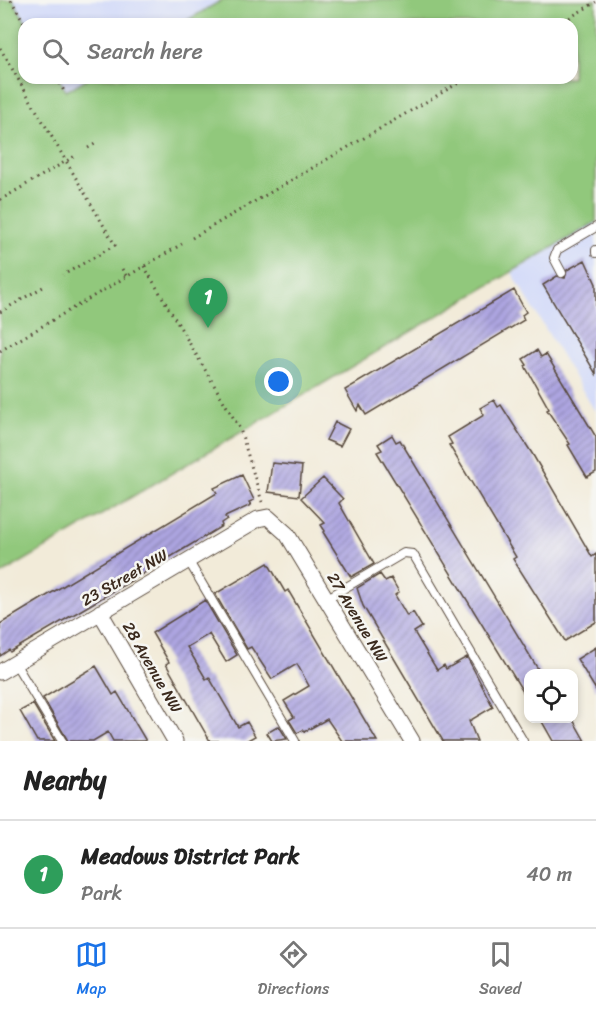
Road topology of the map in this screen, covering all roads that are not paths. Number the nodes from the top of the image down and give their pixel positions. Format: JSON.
{"nodes":[{"id":1,"x":596,"y":227,"type":"edge"},
{"id":2,"x":562,"y":273,"type":"dead end"},
{"id":3,"x":268,"y":517,"type":"joint"},
{"id":4,"x":188,"y":560,"type":"junction"},
{"id":5,"x":326,"y":599,"type":"junction"},
{"id":6,"x":100,"y":612,"type":"junction"},
{"id":7,"x":15,"y":663,"type":"junction"},
{"id":8,"x":0,"y":672,"type":"edge"},
{"id":9,"x":62,"y":741,"type":"edge"},
{"id":10,"x":175,"y":741,"type":"edge"},
{"id":11,"x":296,"y":741,"type":"edge"},
{"id":12,"x":412,"y":741,"type":"edge"},
{"id":13,"x":523,"y":741,"type":"edge"}],
"edges":[{"from":1,"to":2,"type":"lane"},
{"from":3,"to":4,"type":"street","name":"23 Street NW"},
{"from":3,"to":5,"type":"street","name":"27 Avenue NW"},
{"from":4,"to":6,"type":"street","name":"23 Street NW"},
{"from":4,"to":11,"type":"lane"},
{"from":5,"to":12,"type":"street","name":"27 Avenue NW"},
{"from":5,"to":13,"type":"lane"},
{"from":6,"to":7,"type":"street","name":"23 Street NW"},
{"from":6,"to":10,"type":"street","name":"28 Avenue NW"},
{"from":7,"to":8,"type":"street","name":"23 Street NW"},
{"from":7,"to":9,"type":"lane"}]}
